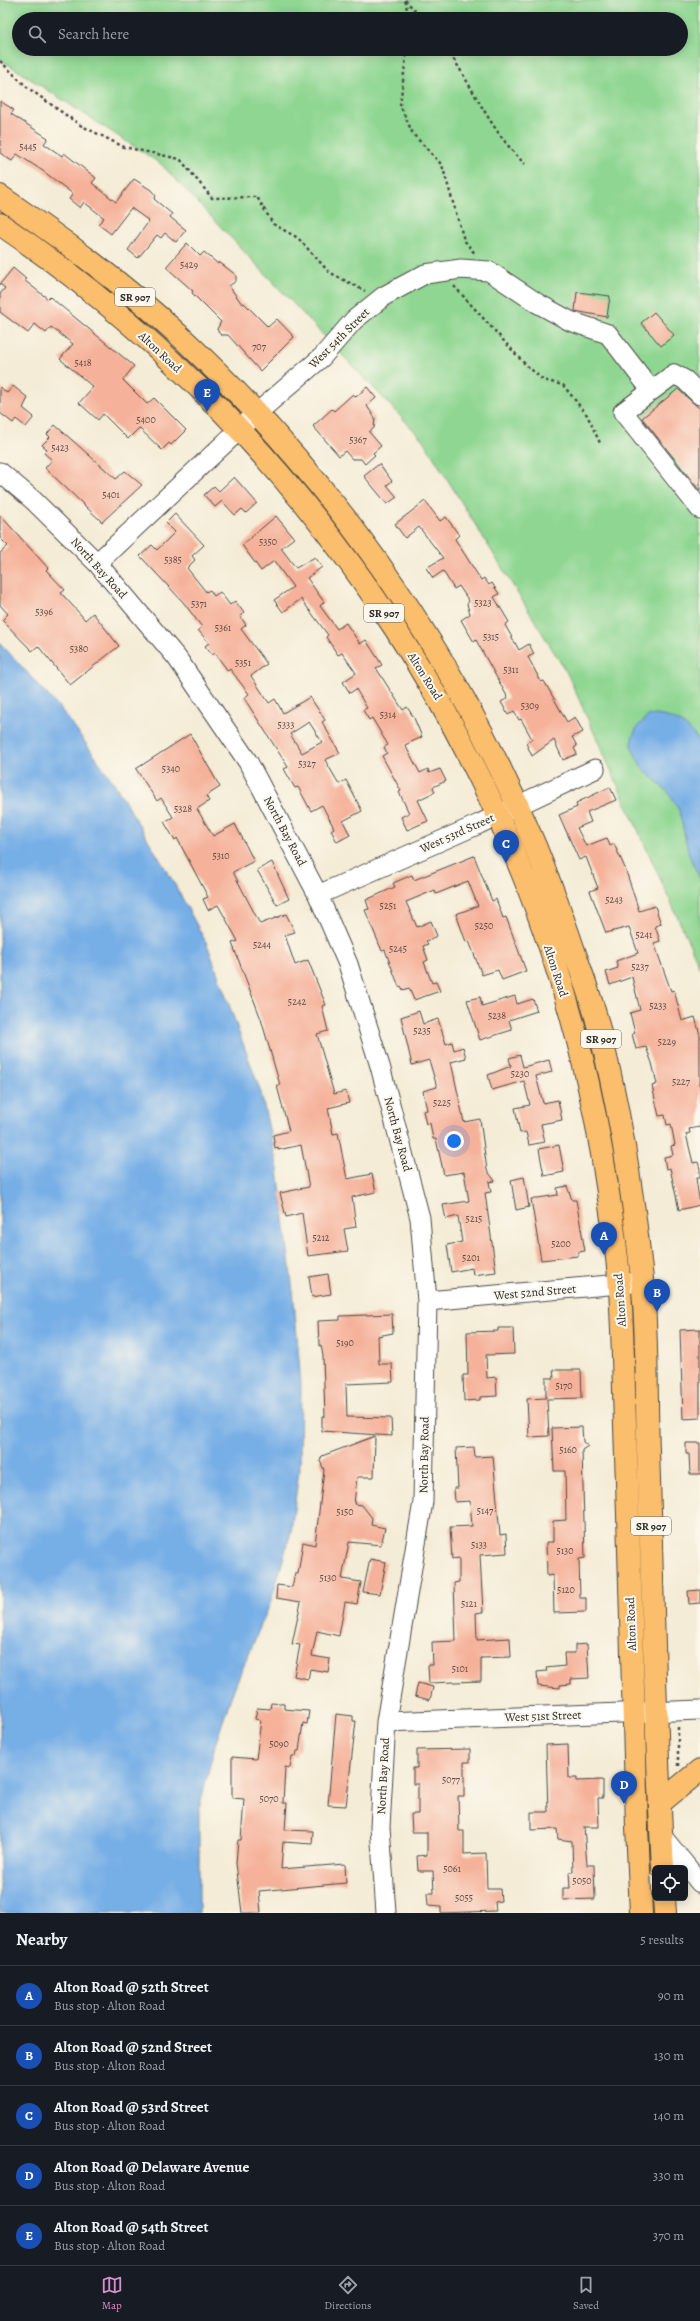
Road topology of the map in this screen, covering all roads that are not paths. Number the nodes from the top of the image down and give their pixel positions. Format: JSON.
{"nodes":[{"id":1,"x":0,"y":196,"type":"edge"},
{"id":2,"x":0,"y":224,"type":"edge"},
{"id":3,"x":651,"y":390,"type":"junction"},
{"id":4,"x":700,"y":395,"type":"edge"},
{"id":5,"x":257,"y":413,"type":"junction"},
{"id":6,"x":240,"y":429,"type":"junction"},
{"id":7,"x":0,"y":472,"type":"edge"},
{"id":8,"x":700,"y":508,"type":"edge"},
{"id":9,"x":97,"y":564,"type":"junction"},
{"id":10,"x":595,"y":769,"type":"dead end"},
{"id":11,"x":519,"y":806,"type":"junction"},
{"id":12,"x":498,"y":816,"type":"junction"},
{"id":13,"x":318,"y":895,"type":"junction"},
{"id":14,"x":643,"y":1282,"type":"junction"},
{"id":15,"x":620,"y":1285,"type":"junction"},
{"id":16,"x":427,"y":1301,"type":"junction"},
{"id":17,"x":700,"y":1710,"type":"edge"},
{"id":18,"x":656,"y":1712,"type":"junction"},
{"id":19,"x":634,"y":1713,"type":"junction"},
{"id":20,"x":386,"y":1722,"type":"junction"},
{"id":21,"x":700,"y":1770,"type":"edge"},
{"id":22,"x":660,"y":1803,"type":"junction"},
{"id":23,"x":661,"y":1835,"type":"junction"},
{"id":24,"x":663,"y":1865,"type":"edge"},
{"id":25,"x":700,"y":1883,"type":"edge"},
{"id":26,"x":664,"y":1901,"type":"edge"},
{"id":27,"x":386,"y":1913,"type":"edge"},
{"id":28,"x":641,"y":1913,"type":"edge"},
{"id":29,"x":665,"y":1913,"type":"edge"}],
"edges":[{"from":1,"to":5,"type":"main road","name":"Alton Road","number":"SR 907"},
{"from":2,"to":6,"type":"main road","name":"Alton Road","number":"SR 907"},
{"from":3,"to":4,"type":"street"},
{"from":3,"to":5,"type":"street","name":"West 54th Street"},
{"from":3,"to":8,"type":"street"},
{"from":5,"to":6,"type":"street","name":"West 54th Street"},
{"from":5,"to":11,"type":"main road","name":"Alton Road","number":"SR 907"},
{"from":6,"to":9,"type":"street","name":"West 54th Street"},
{"from":6,"to":12,"type":"main road","name":"Alton Road","number":"SR 907"},
{"from":7,"to":9,"type":"street","name":"North Bay Road"},
{"from":9,"to":13,"type":"street","name":"North Bay Road"},
{"from":10,"to":11,"type":"street","name":"West 53rd Street"},
{"from":11,"to":12,"type":"street","name":"West 53rd Street"},
{"from":11,"to":14,"type":"main road","name":"Alton Road","number":"SR 907"},
{"from":12,"to":13,"type":"street","name":"West 53rd Street"},
{"from":12,"to":15,"type":"main road","name":"Alton Road","number":"SR 907"},
{"from":13,"to":16,"type":"street","name":"North Bay Road"},
{"from":14,"to":15,"type":"street","name":"West 52nd Street"},
{"from":14,"to":18,"type":"main road","name":"Alton Road","number":"SR 907"},
{"from":15,"to":16,"type":"street","name":"West 52nd Street"},
{"from":15,"to":19,"type":"main road","name":"Alton Road","number":"SR 907"},
{"from":16,"to":20,"type":"street","name":"North Bay Road"},
{"from":17,"to":18,"type":"street","name":"West 51st Street"},
{"from":18,"to":19,"type":"street","name":"West 51st Street"},
{"from":18,"to":22,"type":"main road","name":"Alton Road","number":"SR 907"},
{"from":19,"to":20,"type":"street","name":"West 51st Street"},
{"from":19,"to":28,"type":"main road","name":"Alton Road","number":"SR 907"},
{"from":20,"to":27,"type":"street","name":"North Bay Road"},
{"from":21,"to":22,"type":"main road"},
{"from":22,"to":23,"type":"main road","name":"Alton Road","number":"SR 907"},
{"from":23,"to":24,"type":"main road","name":"Alton Road","number":"SR 907"},
{"from":23,"to":25,"type":"street"},
{"from":26,"to":29,"type":"main road"}]}
